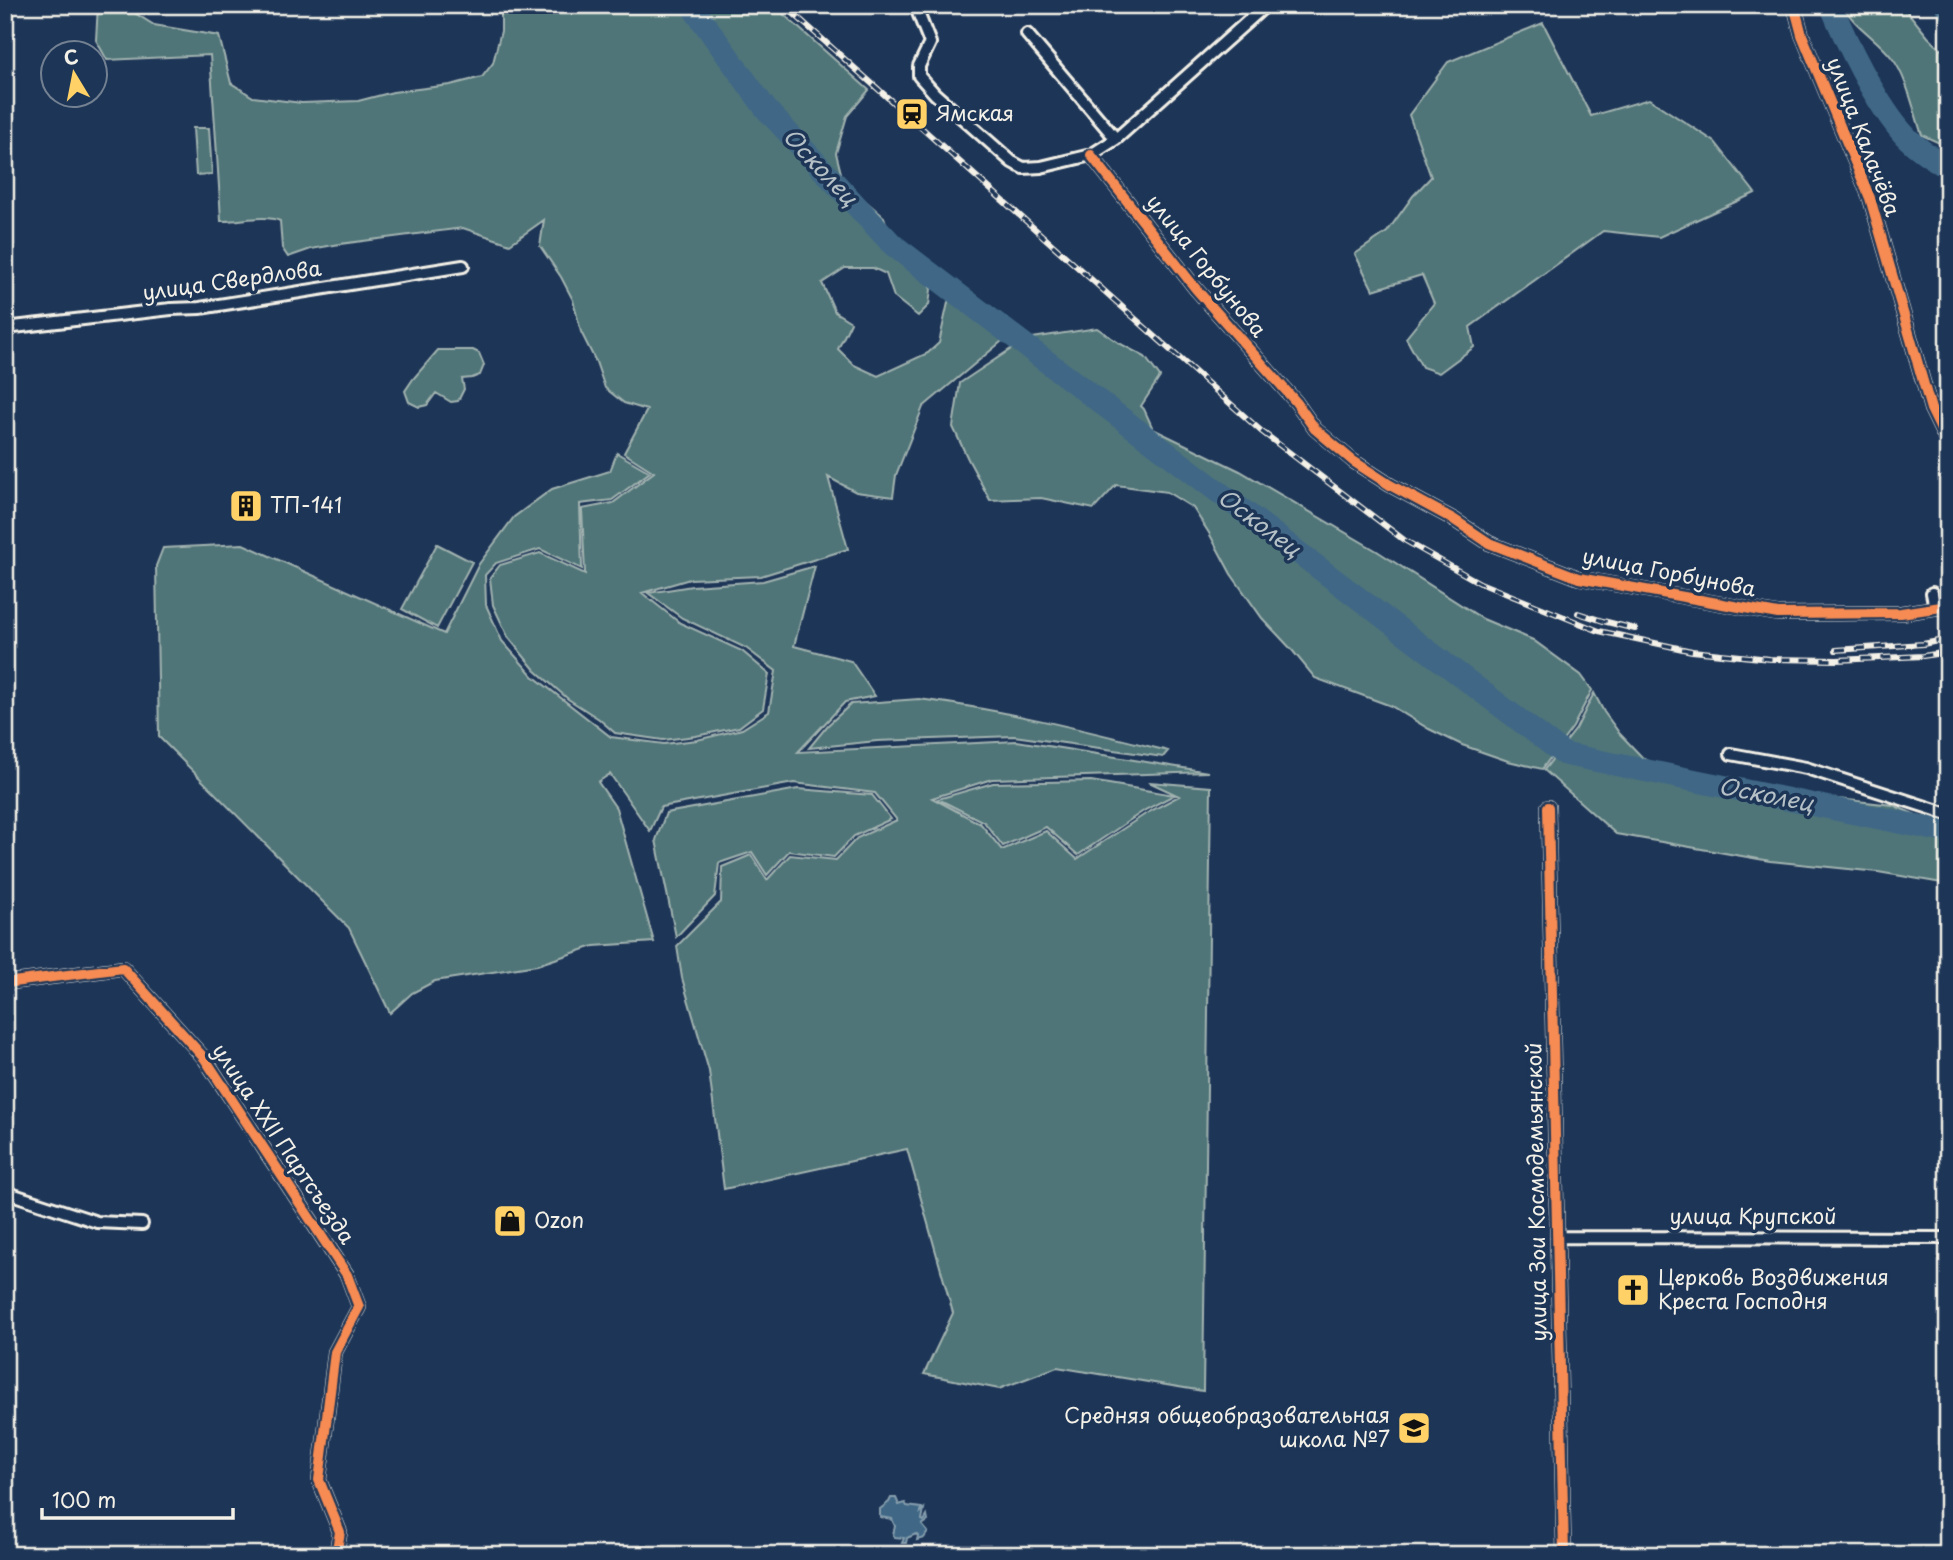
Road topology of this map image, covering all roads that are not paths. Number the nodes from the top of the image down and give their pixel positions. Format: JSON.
{"nodes":[{"id":1,"x":915,"y":5,"type":"edge"},
{"id":2,"x":1266,"y":5,"type":"edge"},
{"id":3,"x":1794,"y":5,"type":"edge"},
{"id":4,"x":1027,"y":34,"type":"dead end"},
{"id":5,"x":1116,"y":139,"type":"junction"},
{"id":6,"x":1091,"y":155,"type":"junction"},
{"id":7,"x":463,"y":266,"type":"dead end"},
{"id":8,"x":5,"y":328,"type":"edge"},
{"id":9,"x":1948,"y":444,"type":"edge"},
{"id":10,"x":1932,"y":593,"type":"dead end"},
{"id":11,"x":1948,"y":606,"type":"edge"},
{"id":12,"x":1935,"y":608,"type":"junction"},
{"id":13,"x":1731,"y":754,"type":"dead end"},
{"id":14,"x":1548,"y":807,"type":"dead end"},
{"id":15,"x":1948,"y":814,"type":"edge"},
{"id":16,"x":5,"y":983,"type":"edge"},
{"id":17,"x":5,"y":1192,"type":"edge"},
{"id":18,"x":142,"y":1224,"type":"dead end"},
{"id":19,"x":1558,"y":1237,"type":"junction"},
{"id":20,"x":1948,"y":1238,"type":"edge"},
{"id":21,"x":336,"y":1555,"type":"edge"},
{"id":22,"x":1564,"y":1555,"type":"edge"}],
"edges":[{"from":1,"to":6,"type":"street"},
{"from":2,"to":5,"type":"street"},
{"from":3,"to":9,"type":"street","name":"улица Калачёва"},
{"from":4,"to":5,"type":"street"},
{"from":5,"to":6,"type":"street"},
{"from":6,"to":12,"type":"street","name":"улица Горбунова"},
{"from":7,"to":8,"type":"street","name":"улица Свердлова"},
{"from":10,"to":12,"type":"street"},
{"from":11,"to":12,"type":"street","name":"улица Горбунова"},
{"from":13,"to":15,"type":"street"},
{"from":14,"to":19,"type":"street","name":"улица Зои Космодемьянской"},
{"from":16,"to":21,"type":"street","name":"улица XXII Партсъезда"},
{"from":17,"to":18,"type":"street"},
{"from":19,"to":20,"type":"street","name":"улица Крупской"},
{"from":19,"to":22,"type":"street","name":"улица Зои Космодемьянской"}]}
